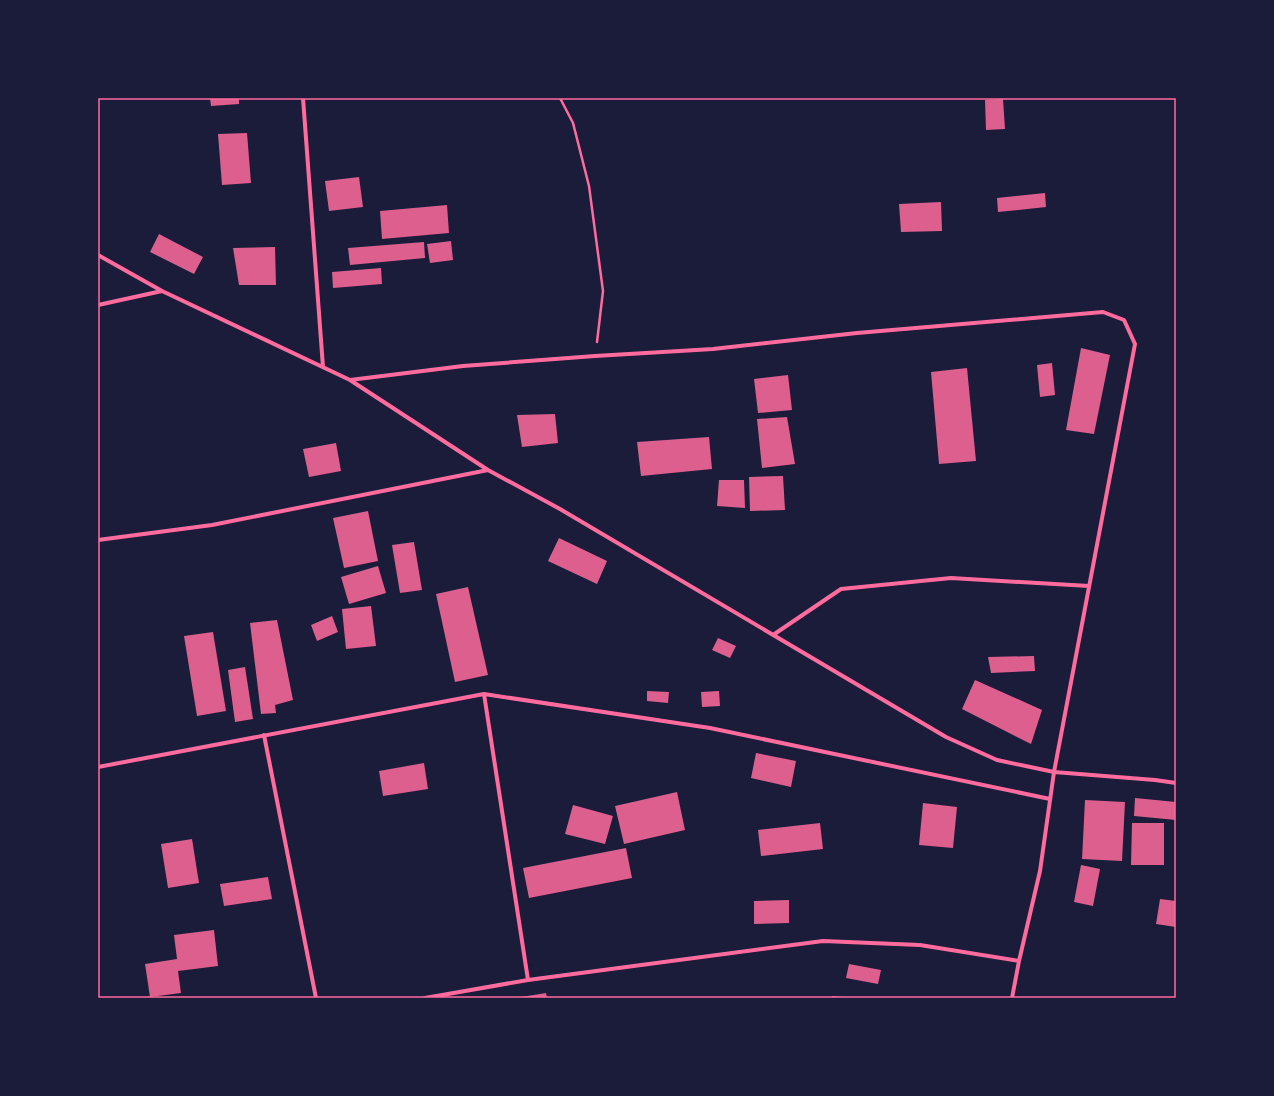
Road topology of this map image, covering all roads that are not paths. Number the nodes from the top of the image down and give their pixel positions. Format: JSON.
{"nodes":[{"id":1,"x":303,"y":98,"type":"edge"},
{"id":2,"x":98,"y":255,"type":"edge"},
{"id":3,"x":162,"y":291,"type":"junction"},
{"id":4,"x":98,"y":305,"type":"edge"},
{"id":5,"x":323,"y":367,"type":"junction"},
{"id":6,"x":350,"y":380,"type":"junction"},
{"id":7,"x":488,"y":470,"type":"junction"},
{"id":8,"x":98,"y":540,"type":"edge"},
{"id":9,"x":1089,"y":586,"type":"junction"},
{"id":10,"x":773,"y":635,"type":"junction"},
{"id":11,"x":484,"y":694,"type":"junction"},
{"id":12,"x":264,"y":735,"type":"junction"},
{"id":13,"x":98,"y":766,"type":"edge"},
{"id":14,"x":1054,"y":772,"type":"junction"},
{"id":15,"x":1176,"y":783,"type":"edge"},
{"id":16,"x":1050,"y":799,"type":"junction"},
{"id":17,"x":1019,"y":961,"type":"junction"},
{"id":18,"x":528,"y":980,"type":"junction"},
{"id":19,"x":316,"y":998,"type":"edge"},
{"id":20,"x":425,"y":998,"type":"edge"},
{"id":21,"x":1012,"y":998,"type":"edge"}],
"edges":[{"from":1,"to":5,"type":"street"},
{"from":2,"to":3,"type":"street"},
{"from":3,"to":4,"type":"street"},
{"from":3,"to":5,"type":"street"},
{"from":5,"to":6,"type":"street"},
{"from":6,"to":7,"type":"street"},
{"from":6,"to":9,"type":"street"},
{"from":7,"to":8,"type":"street"},
{"from":7,"to":10,"type":"street"},
{"from":9,"to":10,"type":"street"},
{"from":9,"to":14,"type":"street"},
{"from":10,"to":14,"type":"street"},
{"from":11,"to":12,"type":"street"},
{"from":11,"to":16,"type":"street"},
{"from":11,"to":18,"type":"street"},
{"from":12,"to":13,"type":"street"},
{"from":12,"to":19,"type":"street"},
{"from":14,"to":15,"type":"street"},
{"from":14,"to":16,"type":"street"},
{"from":16,"to":17,"type":"street"},
{"from":17,"to":18,"type":"street"},
{"from":17,"to":21,"type":"street"},
{"from":18,"to":20,"type":"street"}]}
